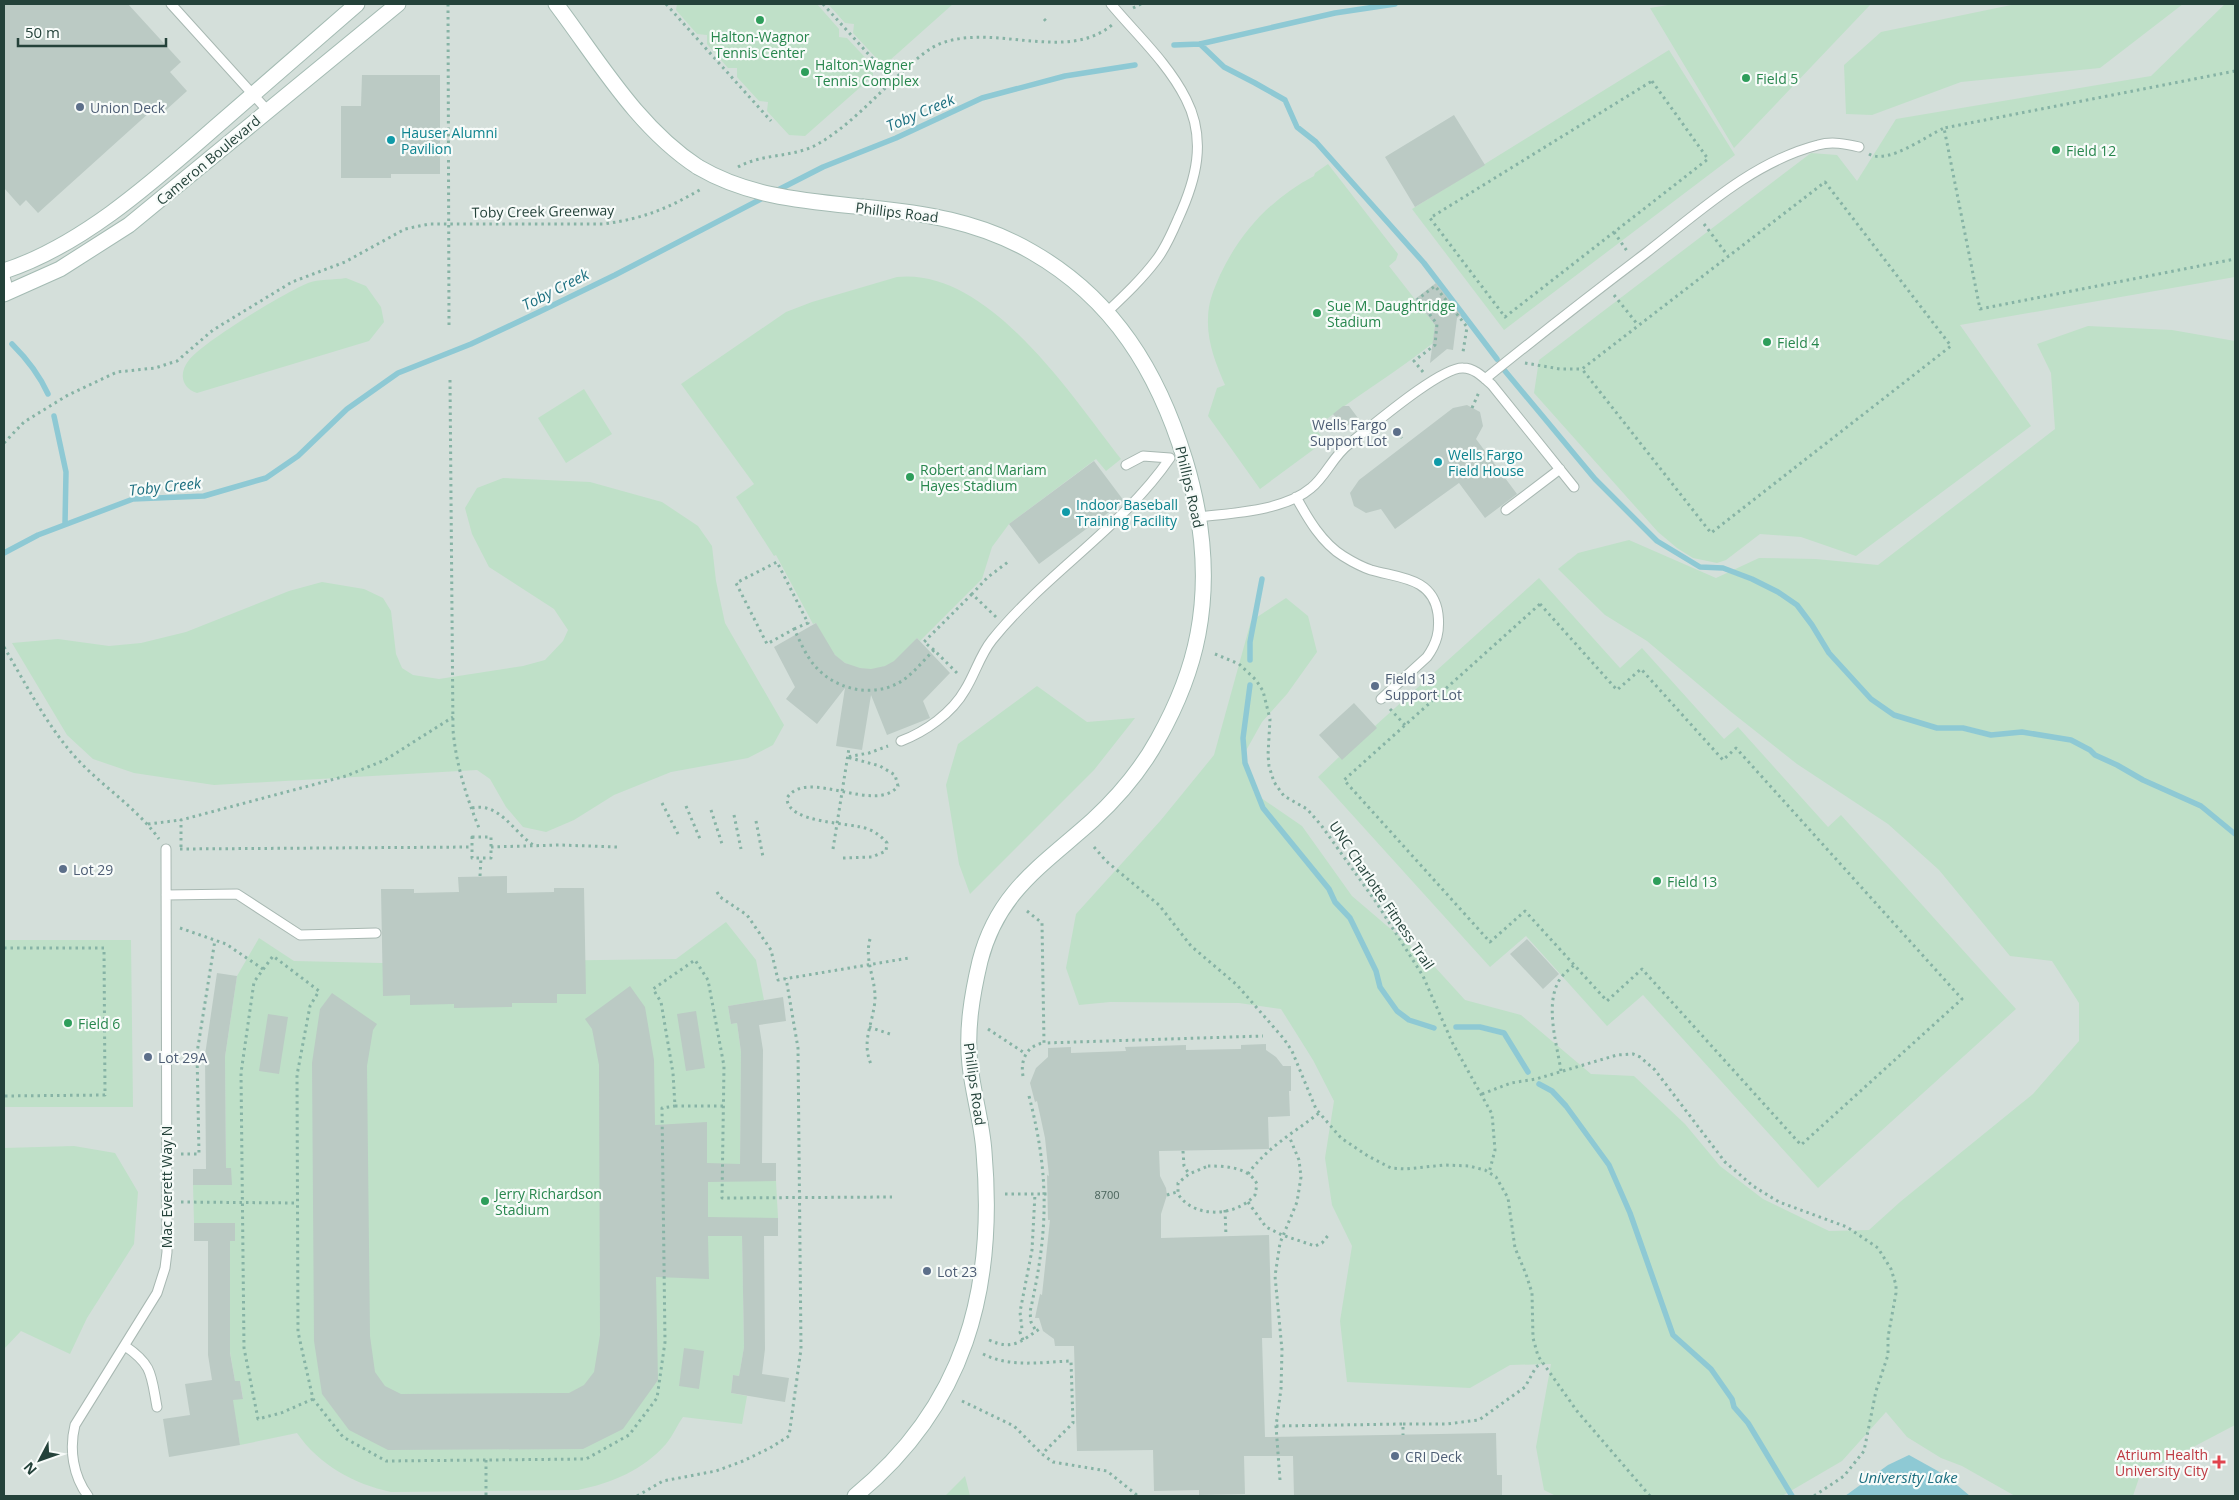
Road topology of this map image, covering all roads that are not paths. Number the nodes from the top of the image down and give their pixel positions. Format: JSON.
{"nodes":[{"id":1,"x":171,"y":4,"type":"edge"},
{"id":2,"x":357,"y":4,"type":"edge"},
{"id":3,"x":398,"y":4,"type":"edge"},
{"id":4,"x":556,"y":4,"type":"edge"},
{"id":5,"x":1110,"y":4,"type":"edge"},
{"id":6,"x":253,"y":94,"type":"junction"},
{"id":7,"x":267,"y":110,"type":"junction"},
{"id":8,"x":1859,"y":147,"type":"road end"},
{"id":9,"x":4,"y":272,"type":"edge"},
{"id":10,"x":6,"y":293,"type":"edge"},
{"id":11,"x":1107,"y":312,"type":"junction"},
{"id":12,"x":1485,"y":379,"type":"junction"},
{"id":13,"x":1177,"y":456,"type":"junction"},
{"id":14,"x":1126,"y":465,"type":"dead end"},
{"id":15,"x":1560,"y":469,"type":"junction"},
{"id":16,"x":1574,"y":487,"type":"dead end"},
{"id":17,"x":1296,"y":497,"type":"junction"},
{"id":18,"x":1506,"y":510,"type":"dead end"},
{"id":19,"x":1199,"y":517,"type":"junction"},
{"id":20,"x":1381,"y":699,"type":"road end"},
{"id":21,"x":900,"y":741,"type":"road end"},
{"id":22,"x":166,"y":849,"type":"road end"},
{"id":23,"x":166,"y":895,"type":"junction"},
{"id":24,"x":376,"y":933,"type":"dead end"},
{"id":25,"x":124,"y":1346,"type":"junction"},
{"id":26,"x":157,"y":1407,"type":"dead end"},
{"id":27,"x":88,"y":1496,"type":"edge"},
{"id":28,"x":854,"y":1496,"type":"edge"}],
"edges":[{"from":1,"to":6,"type":"lane"},
{"from":2,"to":6,"type":"street","name":"Cameron Boulevard"},
{"from":3,"to":7,"type":"street","name":"Cameron Boulevard"},
{"from":4,"to":11,"type":"street","name":"Phillips Road","bridge":true},
{"from":5,"to":11,"type":"lane"},
{"from":6,"to":7,"type":"lane"},
{"from":6,"to":9,"type":"street","name":"Cameron Boulevard"},
{"from":7,"to":10,"type":"street","name":"Cameron Boulevard"},
{"from":8,"to":12,"type":"lane"},
{"from":9,"to":10,"type":"lane"},
{"from":11,"to":13,"type":"street","name":"Phillips Road"},
{"from":12,"to":15,"type":"lane"},
{"from":12,"to":17,"type":"lane"},
{"from":13,"to":14,"type":"lane"},
{"from":13,"to":19,"type":"street","name":"Phillips Road"},
{"from":13,"to":21,"type":"lane"},
{"from":15,"to":16,"type":"lane"},
{"from":15,"to":18,"type":"lane"},
{"from":17,"to":19,"type":"lane"},
{"from":17,"to":20,"type":"lane"},
{"from":19,"to":28,"type":"street","name":"Phillips Road"},
{"from":22,"to":23,"type":"lane","name":"Mac Everett Way N"},
{"from":23,"to":24,"type":"lane"},
{"from":23,"to":25,"type":"lane","name":"Mac Everett Way N"},
{"from":25,"to":26,"type":"lane"},
{"from":25,"to":27,"type":"lane","name":"Mac Everett Way N"}]}
